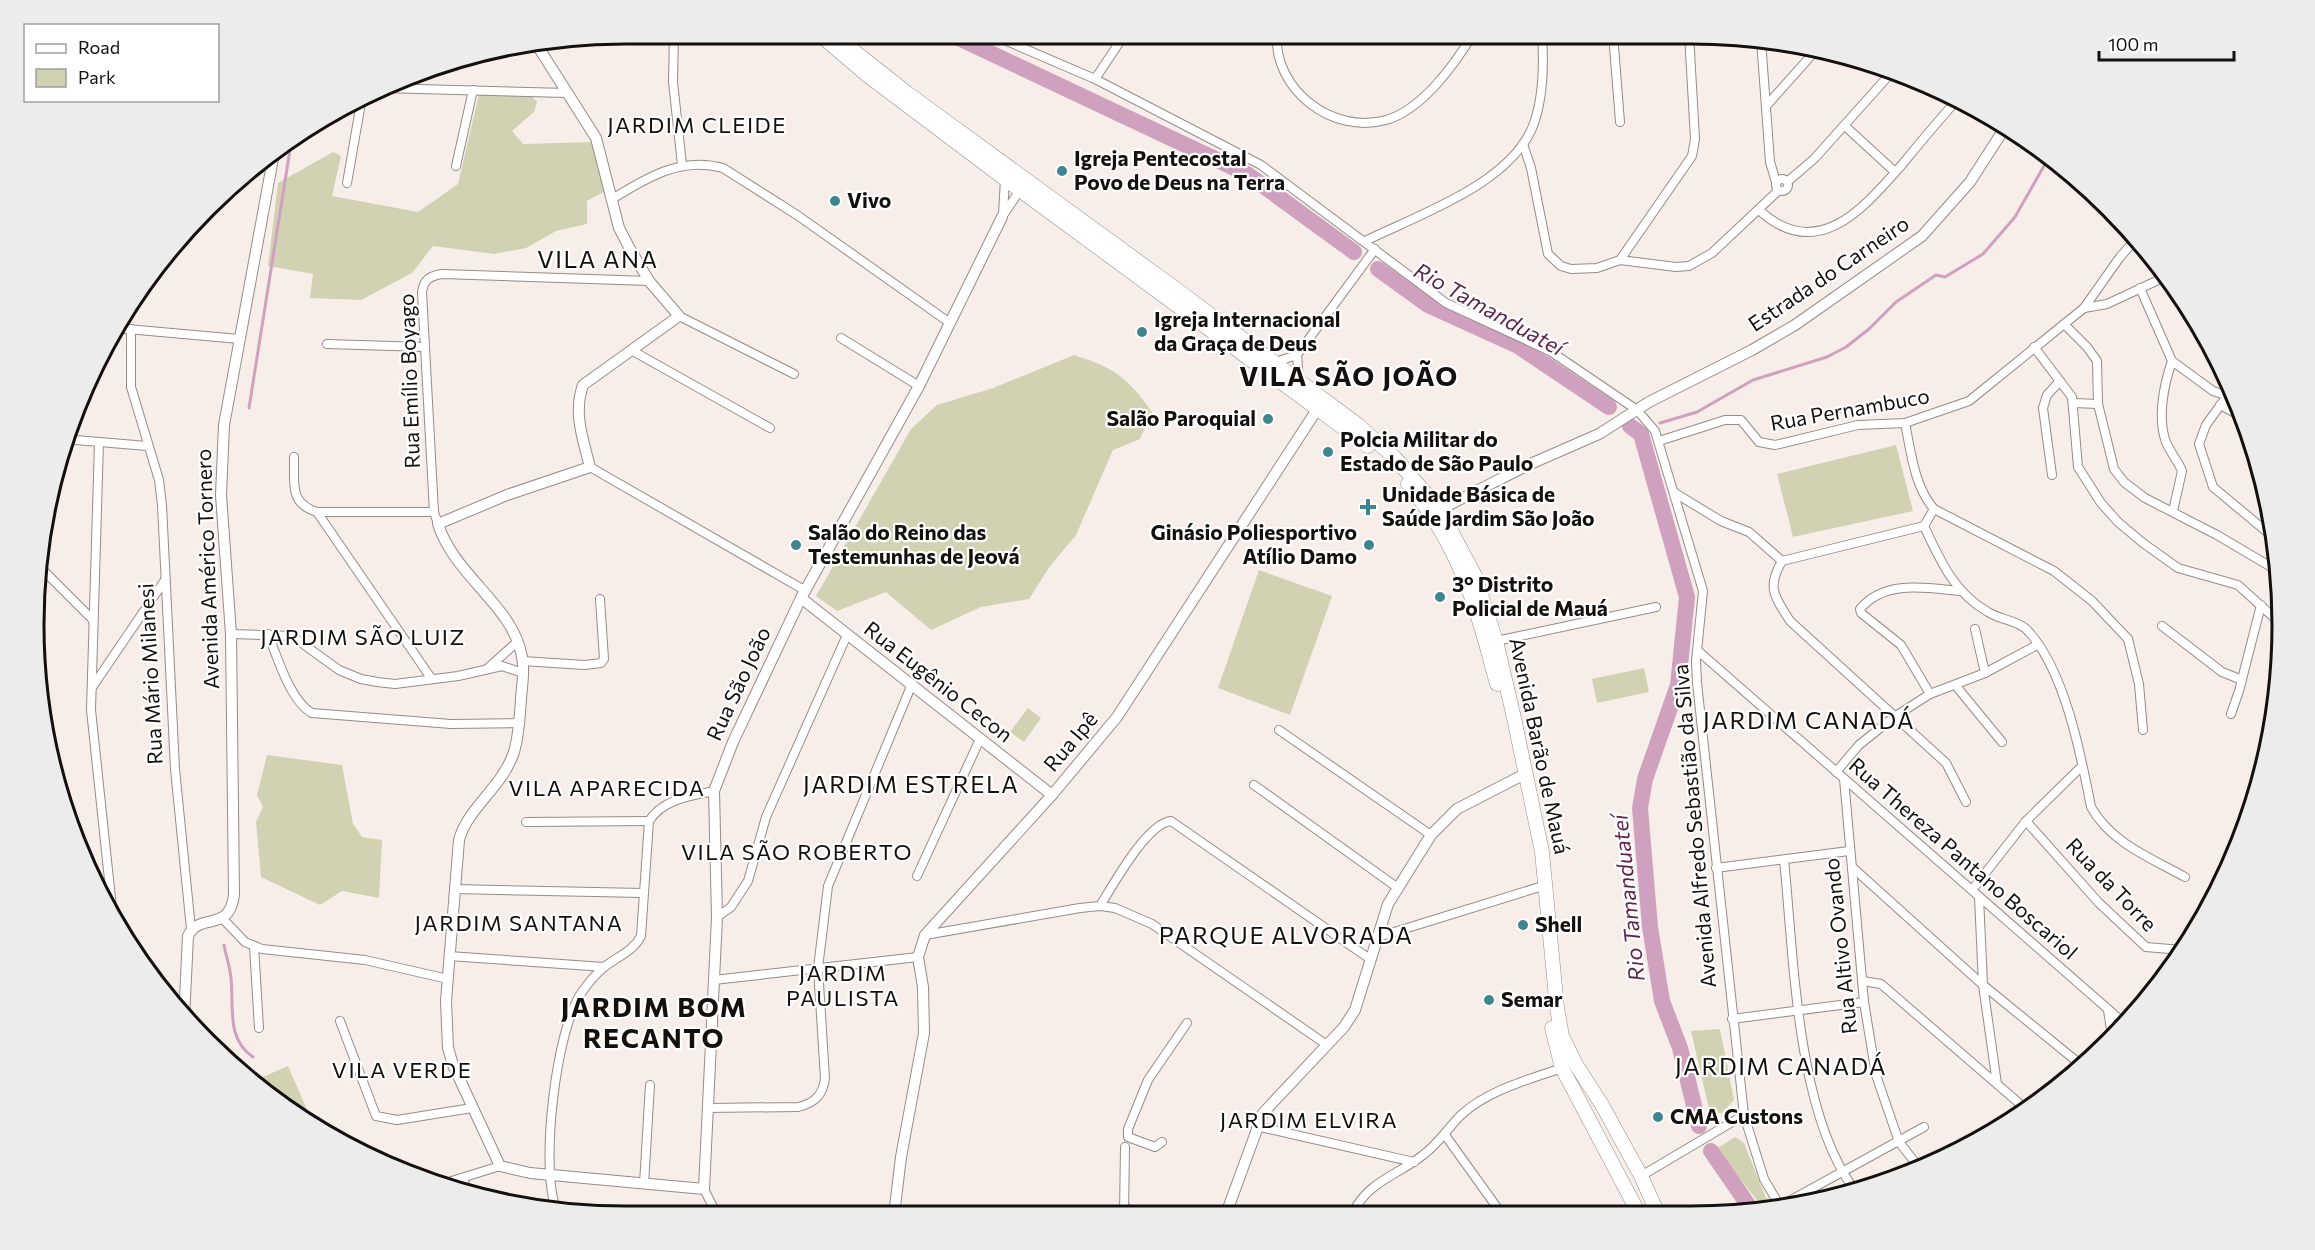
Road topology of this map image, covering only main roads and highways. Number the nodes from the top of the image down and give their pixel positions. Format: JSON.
{"nodes":[{"id":1,"x":831,"y":44,"type":"edge"},
{"id":2,"x":845,"y":44,"type":"edge"},
{"id":3,"x":1023,"y":185,"type":"junction"},
{"id":4,"x":1318,"y":408,"type":"junction"},
{"id":5,"x":1358,"y":425,"type":"junction"},
{"id":6,"x":1435,"y":512,"type":"junction"},
{"id":7,"x":1523,"y":776,"type":"junction"},
{"id":8,"x":1543,"y":886,"type":"junction"},
{"id":9,"x":1602,"y":1105,"type":"junction"},
{"id":10,"x":1586,"y":1115,"type":"junction"},
{"id":11,"x":1635,"y":1206,"type":"edge"},
{"id":12,"x":1655,"y":1206,"type":"edge"}],
"edges":[{"from":1,"to":3,"type":"main road","name":"Avenida Barão de Mauá"},
{"from":2,"to":3,"type":"main road","name":"Avenida Barão de Mauá"},
{"from":3,"to":4,"type":"main road","name":"Avenida Barão de Mauá"},
{"from":3,"to":5,"type":"main road","name":"Avenida Barão de Mauá"},
{"from":4,"to":5,"type":"main road"},
{"from":4,"to":6,"type":"main road","name":"Avenida Barão de Mauá"},
{"from":5,"to":6,"type":"main road","name":"Avenida Barão de Mauá"},
{"from":6,"to":7,"type":"main road","name":"Avenida Barão de Mauá"},
{"from":6,"to":7,"type":"main road","name":"Avenida Barão de Mauá"},
{"from":7,"to":8,"type":"main road","name":"Avenida Barão de Mauá"},
{"from":8,"to":9,"type":"main road","name":"Avenida Barão de Mauá"},
{"from":8,"to":10,"type":"main road","name":"Avenida Barão de Mauá"},
{"from":9,"to":10,"type":"main road"},
{"from":9,"to":12,"type":"main road","name":"Avenida Barão de Mauá"},
{"from":10,"to":11,"type":"main road","name":"Avenida Barão de Mauá"}]}
